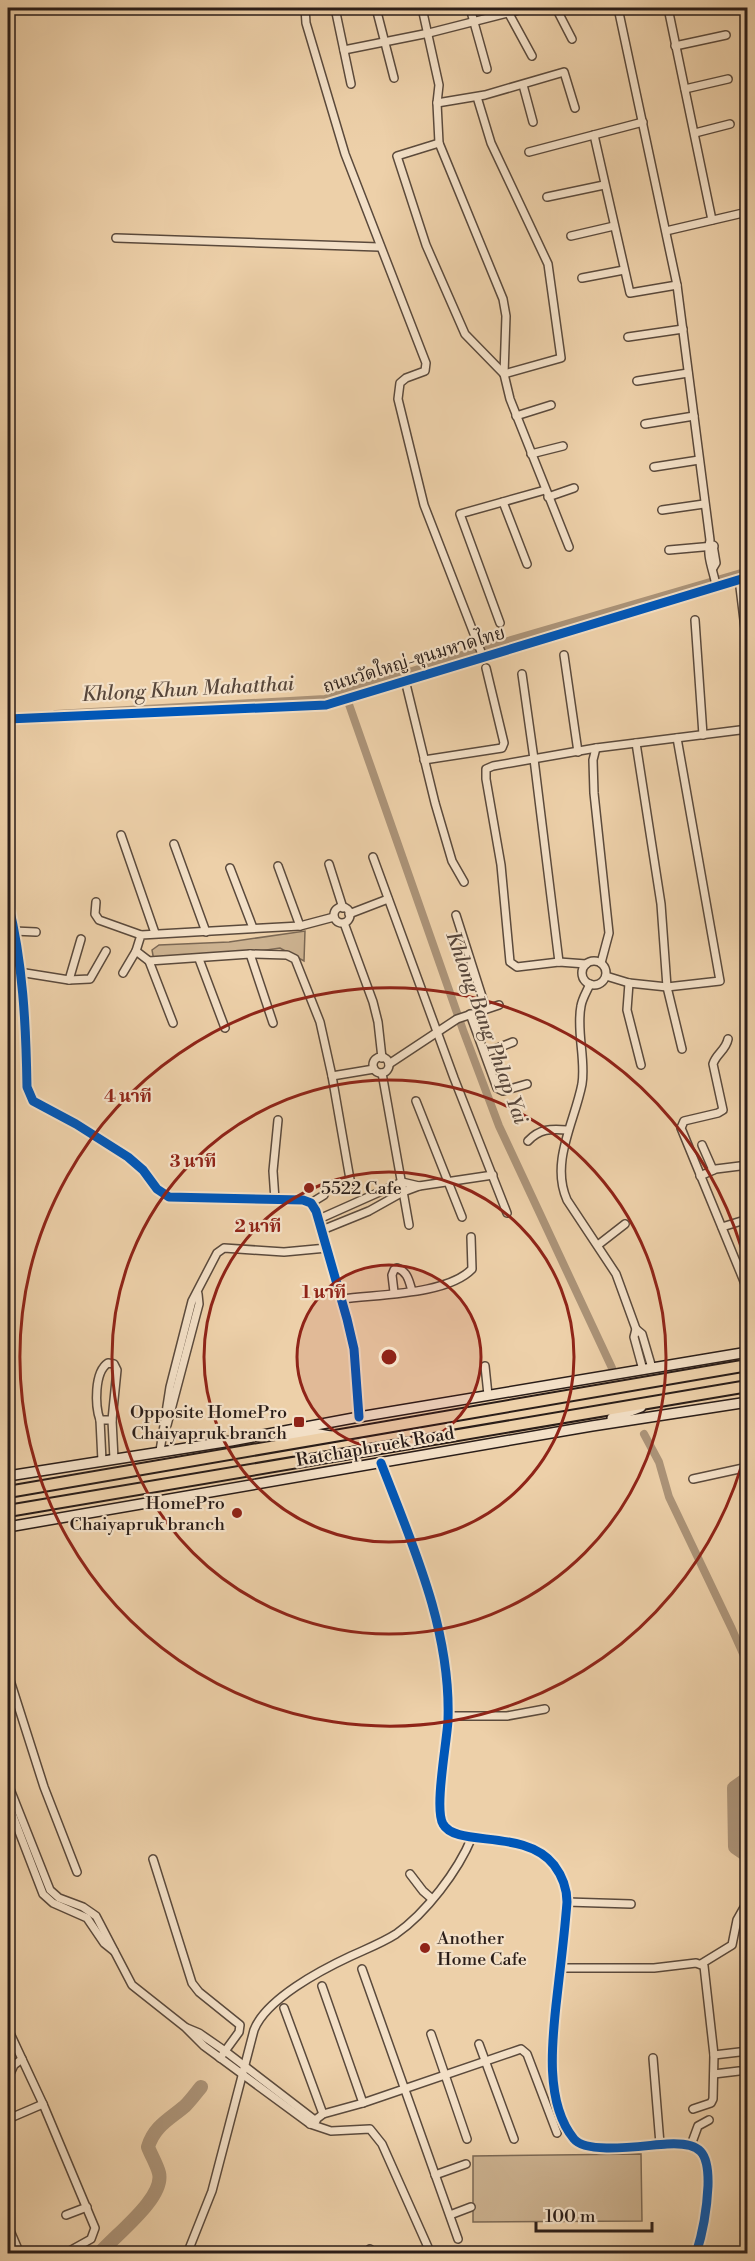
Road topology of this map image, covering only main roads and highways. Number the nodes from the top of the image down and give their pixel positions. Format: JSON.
{"nodes":[{"id":1,"x":747,"y":1352,"type":"edge"},
{"id":2,"x":747,"y":1365,"type":"edge"},
{"id":3,"x":643,"y":1370,"type":"junction"},
{"id":4,"x":747,"y":1386,"type":"edge"},
{"id":5,"x":585,"y":1392,"type":"junction"},
{"id":6,"x":663,"y":1399,"type":"junction"},
{"id":7,"x":747,"y":1402,"type":"edge"},
{"id":8,"x":592,"y":1426,"type":"junction"},
{"id":9,"x":334,"y":1437,"type":"junction"},
{"id":10,"x":231,"y":1441,"type":"junction"},
{"id":11,"x":8,"y":1476,"type":"edge"},
{"id":12,"x":8,"y":1492,"type":"edge"},
{"id":13,"x":8,"y":1510,"type":"edge"},
{"id":14,"x":8,"y":1527,"type":"edge"}],
"edges":[{"from":1,"to":3,"type":"main road","name":"Ratchaphruek Road"},
{"from":2,"to":5,"type":"main road","name":"Ratchaphruek Road"},
{"from":3,"to":5,"type":"main road"},
{"from":3,"to":10,"type":"main road","name":"Ratchaphruek Road"},
{"from":4,"to":6,"type":"main road","name":"Ratchaphruek Road"},
{"from":5,"to":9,"type":"main road","name":"Ratchaphruek Road"},
{"from":6,"to":8,"type":"main road"},
{"from":6,"to":13,"type":"main road","name":"Ratchaphruek Road"},
{"from":7,"to":8,"type":"main road","name":"Ratchaphruek Road"},
{"from":8,"to":14,"type":"main road","name":"Ratchaphruek Road"},
{"from":9,"to":10,"type":"main road"},
{"from":9,"to":12,"type":"main road","name":"Ratchaphruek Road"},
{"from":10,"to":11,"type":"main road","name":"Ratchaphruek Road"}]}
